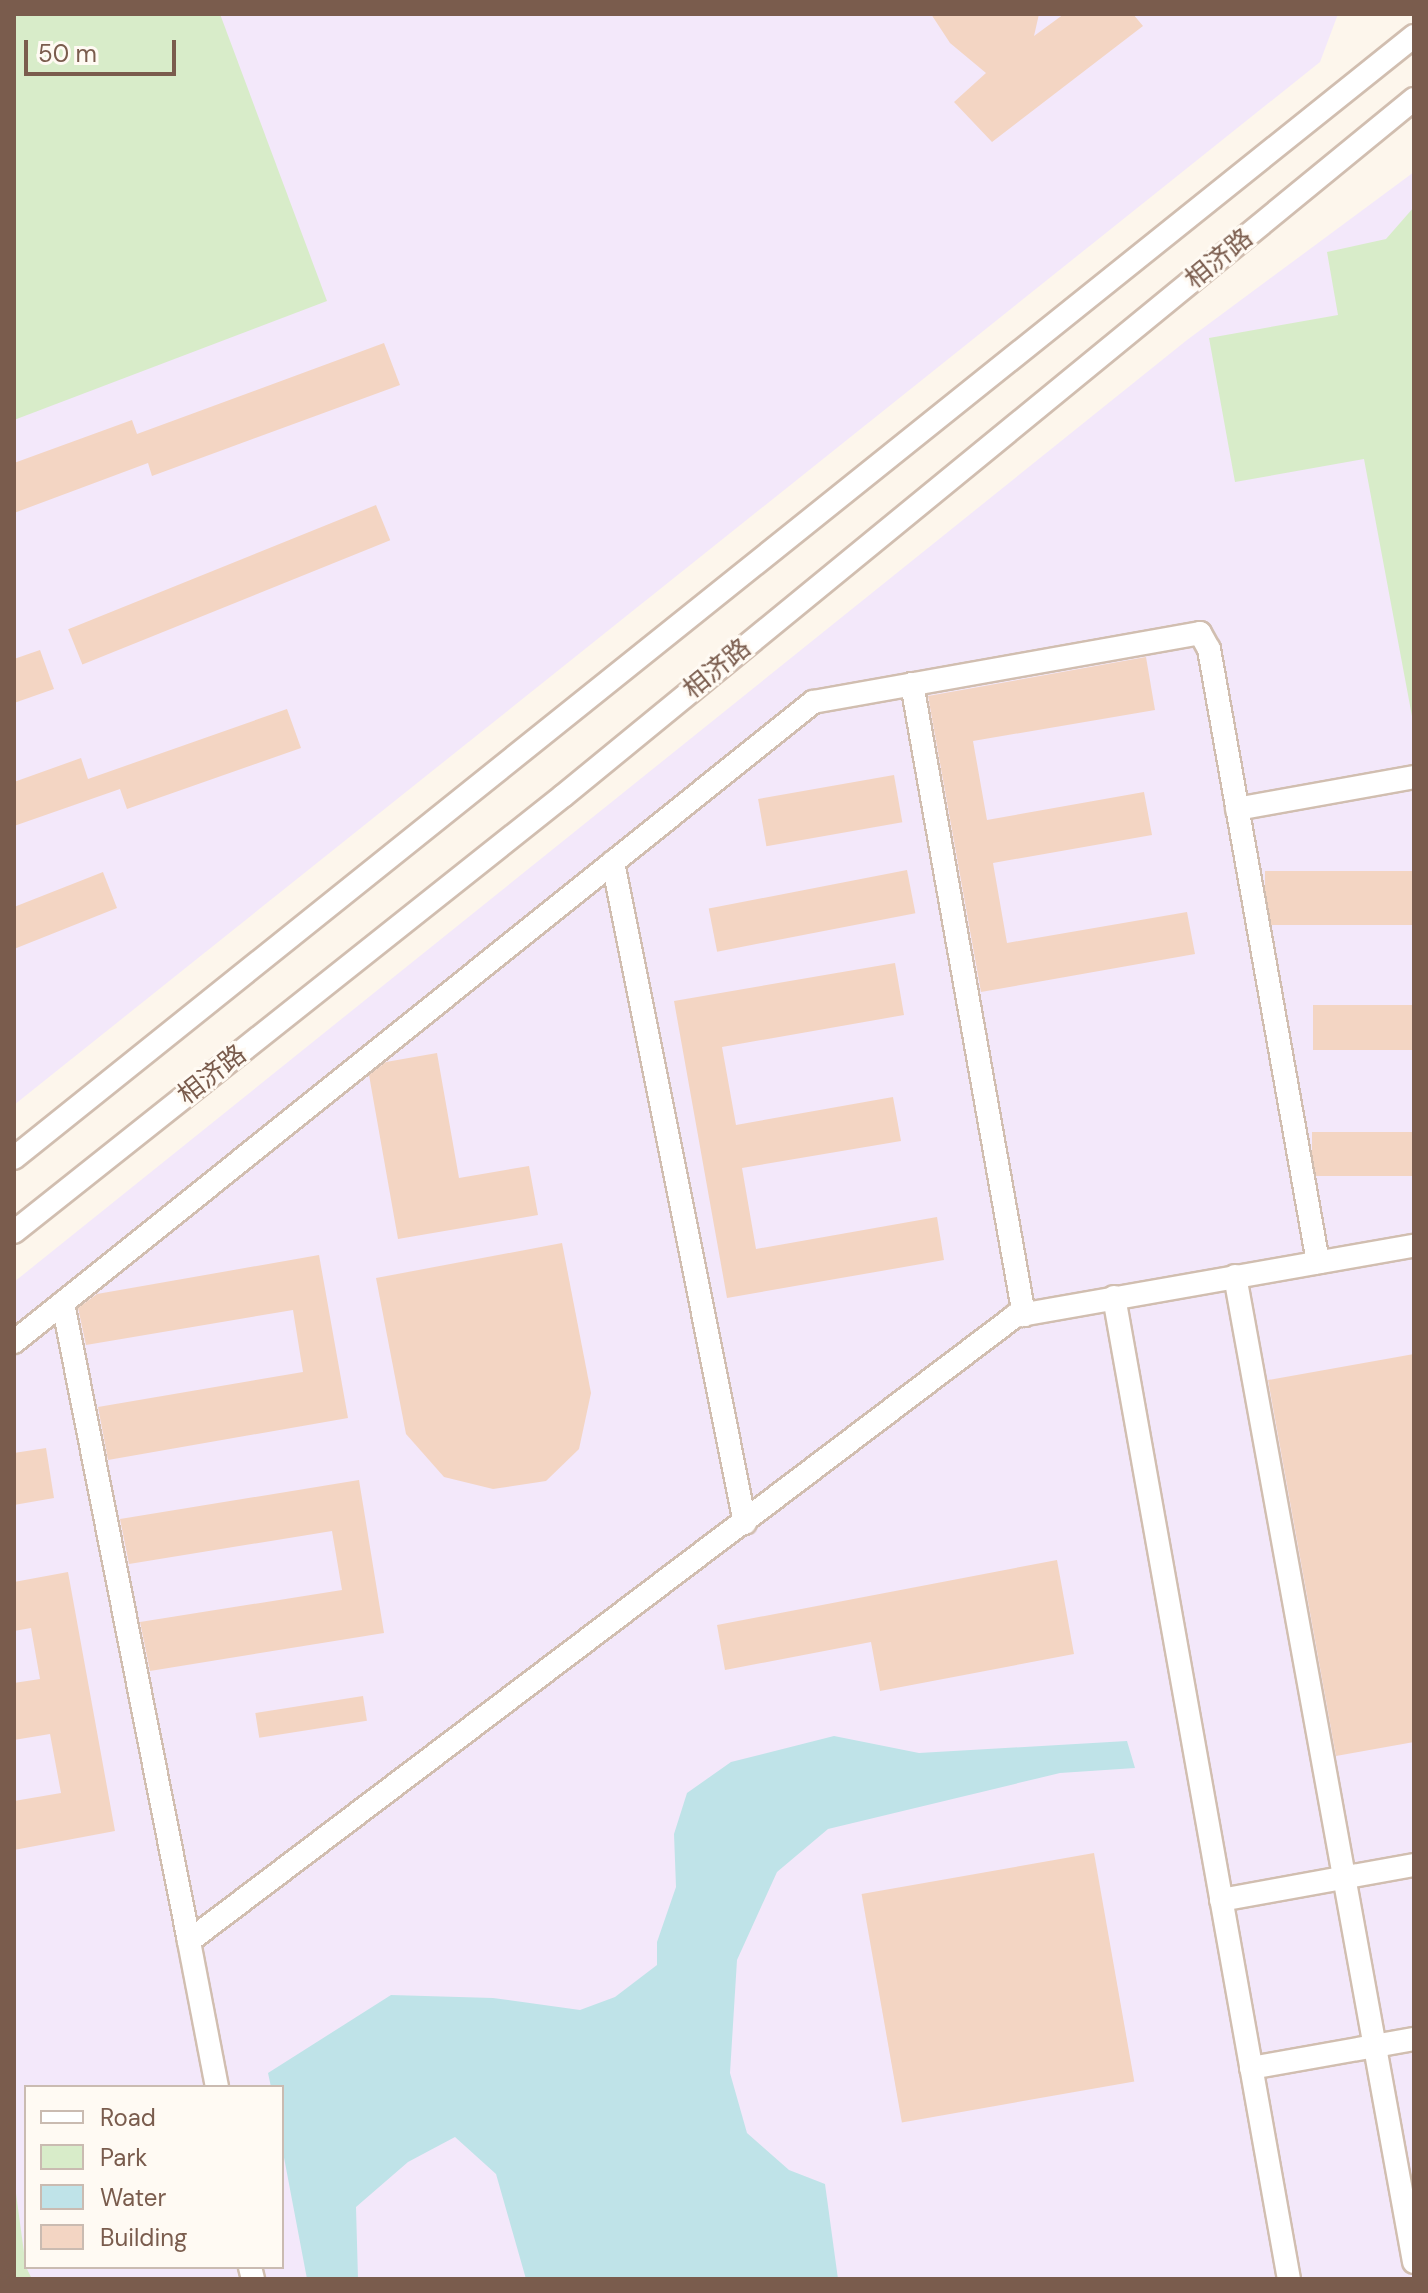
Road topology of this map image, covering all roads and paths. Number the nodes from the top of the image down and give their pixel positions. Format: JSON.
{"nodes":[{"id":1,"x":1414,"y":36,"type":"edge"},
{"id":2,"x":1414,"y":99,"type":"edge"},
{"id":3,"x":912,"y":684,"type":"junction"},
{"id":4,"x":1414,"y":777,"type":"edge"},
{"id":5,"x":1237,"y":809,"type":"junction"},
{"id":6,"x":613,"y":862,"type":"junction"},
{"id":7,"x":14,"y":1158,"type":"edge"},
{"id":8,"x":14,"y":1232,"type":"edge"},
{"id":9,"x":1414,"y":1246,"type":"edge"},
{"id":10,"x":1318,"y":1262,"type":"junction"},
{"id":11,"x":1235,"y":1276,"type":"junction"},
{"id":12,"x":1114,"y":1297,"type":"junction"},
{"id":13,"x":63,"y":1303,"type":"junction"},
{"id":14,"x":1024,"y":1315,"type":"junction"},
{"id":15,"x":14,"y":1342,"type":"edge"},
{"id":16,"x":745,"y":1523,"type":"junction"},
{"id":17,"x":1414,"y":1865,"type":"edge"},
{"id":18,"x":1344,"y":1878,"type":"junction"},
{"id":19,"x":1221,"y":1900,"type":"junction"},
{"id":20,"x":189,"y":1941,"type":"junction"},
{"id":21,"x":1414,"y":2039,"type":"edge"},
{"id":22,"x":1375,"y":2046,"type":"junction"},
{"id":23,"x":1251,"y":2068,"type":"junction"},
{"id":24,"x":217,"y":2085,"type":"edge"},
{"id":25,"x":1414,"y":2262,"type":"edge"},
{"id":26,"x":1289,"y":2279,"type":"edge"}],
"edges":[{"from":1,"to":7,"type":"street","name":"相济路"},
{"from":2,"to":8,"type":"street","name":"相济路"},
{"from":3,"to":5,"type":"street"},
{"from":3,"to":6,"type":"street"},
{"from":3,"to":14,"type":"street"},
{"from":4,"to":5,"type":"street"},
{"from":5,"to":10,"type":"street"},
{"from":6,"to":13,"type":"street"},
{"from":6,"to":16,"type":"street"},
{"from":9,"to":10,"type":"street"},
{"from":10,"to":11,"type":"street"},
{"from":11,"to":12,"type":"street"},
{"from":11,"to":18,"type":"street"},
{"from":12,"to":14,"type":"street"},
{"from":12,"to":19,"type":"street"},
{"from":13,"to":15,"type":"street"},
{"from":13,"to":20,"type":"street"},
{"from":14,"to":16,"type":"street"},
{"from":16,"to":20,"type":"street"},
{"from":17,"to":18,"type":"street"},
{"from":18,"to":19,"type":"street"},
{"from":18,"to":22,"type":"street"},
{"from":19,"to":23,"type":"street"},
{"from":20,"to":24,"type":"street"},
{"from":21,"to":22,"type":"street"},
{"from":22,"to":23,"type":"street"},
{"from":22,"to":25,"type":"street"},
{"from":23,"to":26,"type":"street"}]}
